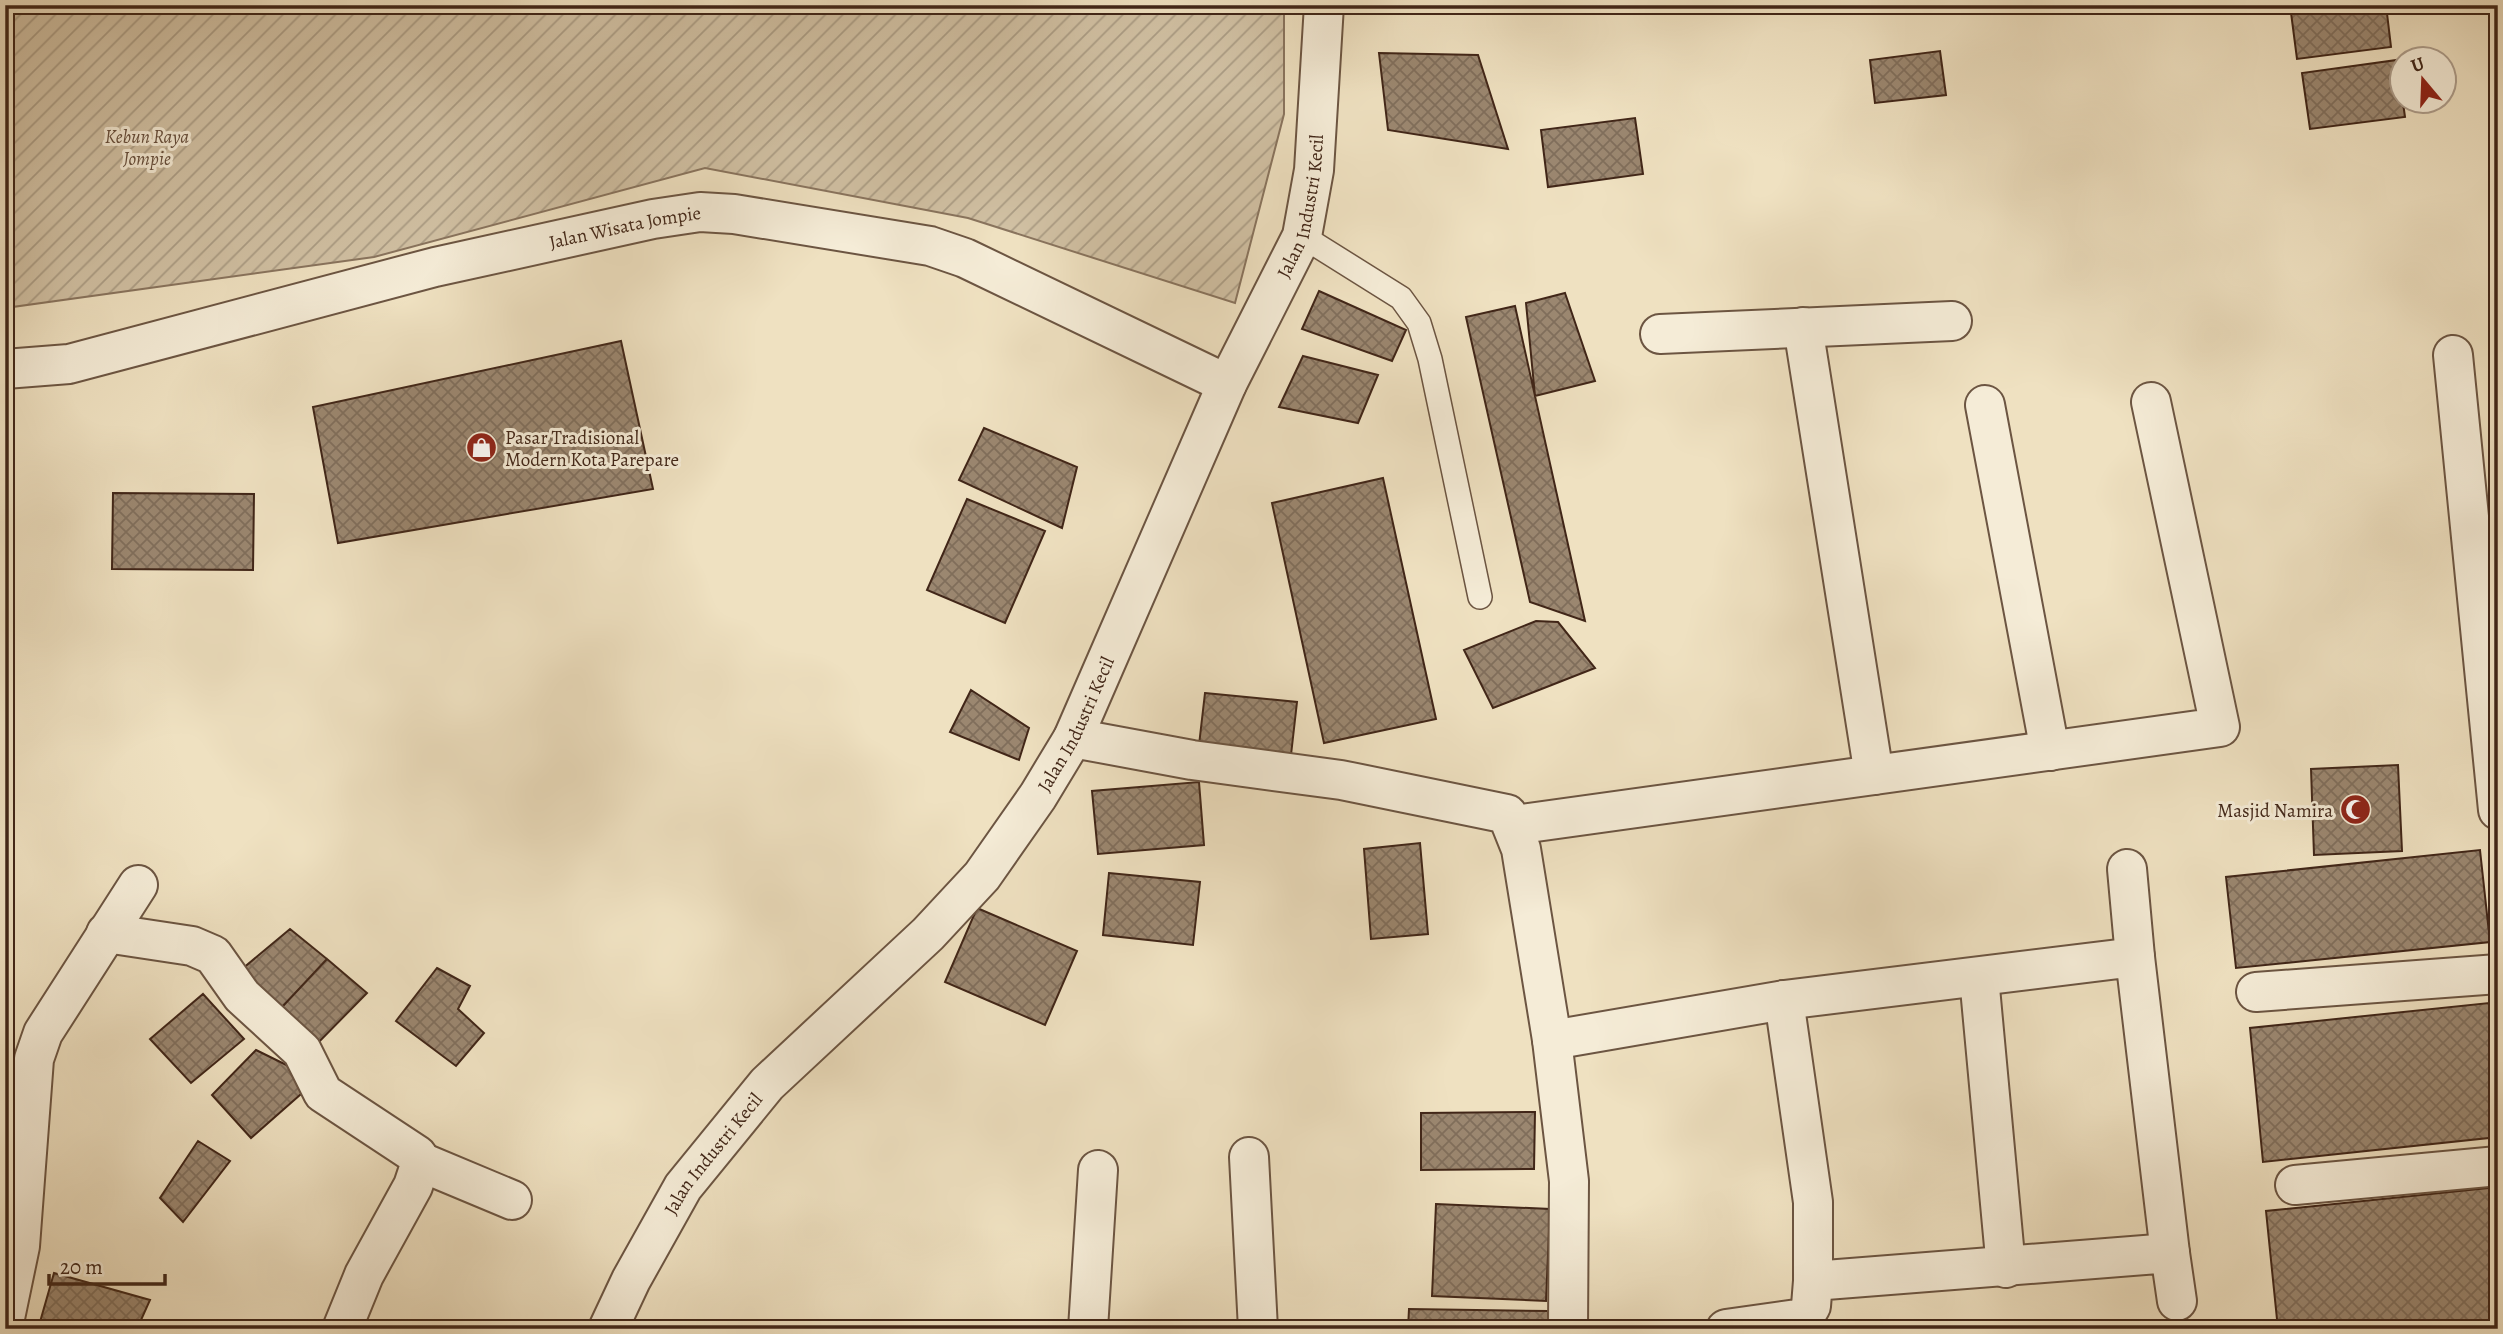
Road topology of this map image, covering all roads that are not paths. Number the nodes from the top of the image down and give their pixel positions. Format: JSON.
{"nodes":[{"id":1,"x":1324,"y":5,"type":"edge"},
{"id":2,"x":1302,"y":236,"type":"junction"},
{"id":3,"x":1952,"y":320,"type":"dead end"},
{"id":4,"x":1803,"y":327,"type":"junction"},
{"id":5,"x":1660,"y":334,"type":"dead end"},
{"id":6,"x":2453,"y":355,"type":"dead end"},
{"id":7,"x":5,"y":369,"type":"edge"},
{"id":8,"x":1227,"y":384,"type":"junction"},
{"id":9,"x":2151,"y":402,"type":"dead end"},
{"id":10,"x":1985,"y":405,"type":"dead end"},
{"id":11,"x":1480,"y":597,"type":"dead end"},
{"id":12,"x":1073,"y":738,"type":"junction"},
{"id":13,"x":2050,"y":751,"type":"junction"},
{"id":14,"x":1874,"y":775,"type":"junction"},
{"id":15,"x":2498,"y":810,"type":"edge"},
{"id":16,"x":1514,"y":825,"type":"junction"},
{"id":17,"x":2127,"y":869,"type":"dead end"},
{"id":18,"x":138,"y":885,"type":"dead end"},
{"id":19,"x":106,"y":933,"type":"junction"},
{"id":20,"x":2135,"y":957,"type":"junction"},
{"id":21,"x":2498,"y":974,"type":"edge"},
{"id":22,"x":1979,"y":977,"type":"junction"},
{"id":23,"x":2256,"y":992,"type":"dead end"},
{"id":24,"x":1784,"y":1000,"type":"junction"},
{"id":25,"x":1552,"y":1040,"type":"junction"},
{"id":26,"x":1250,"y":1157,"type":"dead end"},
{"id":27,"x":421,"y":1162,"type":"junction"},
{"id":28,"x":2498,"y":1166,"type":"edge"},
{"id":29,"x":1098,"y":1170,"type":"dead end"},
{"id":30,"x":2295,"y":1185,"type":"dead end"},
{"id":31,"x":512,"y":1200,"type":"dead end"},
{"id":32,"x":2170,"y":1254,"type":"junction"},
{"id":33,"x":2006,"y":1268,"type":"junction"},
{"id":34,"x":1813,"y":1281,"type":"junction"},
{"id":35,"x":2177,"y":1301,"type":"dead end"},
{"id":36,"x":5,"y":1318,"type":"edge"},
{"id":37,"x":342,"y":1329,"type":"edge"},
{"id":38,"x":608,"y":1329,"type":"edge"},
{"id":39,"x":1088,"y":1329,"type":"edge"},
{"id":40,"x":1258,"y":1329,"type":"edge"},
{"id":41,"x":1568,"y":1329,"type":"edge"},
{"id":42,"x":1726,"y":1329,"type":"edge"}],
"edges":[{"from":1,"to":2,"type":"street","name":"Jalan Industri Kecil"},
{"from":2,"to":8,"type":"street","name":"Jalan Industri Kecil"},
{"from":2,"to":11,"type":"lane"},
{"from":3,"to":4,"type":"street"},
{"from":4,"to":5,"type":"street"},
{"from":4,"to":14,"type":"street"},
{"from":6,"to":15,"type":"street"},
{"from":7,"to":8,"type":"street","name":"Jalan Wisata Jompie"},
{"from":8,"to":12,"type":"street","name":"Jalan Industri Kecil"},
{"from":9,"to":13,"type":"street"},
{"from":10,"to":13,"type":"street"},
{"from":12,"to":16,"type":"street"},
{"from":12,"to":38,"type":"street","name":"Jalan Industri Kecil"},
{"from":13,"to":14,"type":"street"},
{"from":14,"to":16,"type":"street"},
{"from":16,"to":25,"type":"street"},
{"from":17,"to":20,"type":"street"},
{"from":18,"to":19,"type":"street"},
{"from":19,"to":27,"type":"street"},
{"from":19,"to":36,"type":"street"},
{"from":20,"to":22,"type":"street"},
{"from":20,"to":32,"type":"street"},
{"from":21,"to":23,"type":"street"},
{"from":22,"to":24,"type":"street"},
{"from":22,"to":33,"type":"street"},
{"from":24,"to":25,"type":"street"},
{"from":24,"to":34,"type":"street"},
{"from":25,"to":41,"type":"street"},
{"from":26,"to":40,"type":"street"},
{"from":27,"to":31,"type":"street"},
{"from":27,"to":37,"type":"street"},
{"from":28,"to":30,"type":"street"},
{"from":29,"to":39,"type":"street"},
{"from":32,"to":33,"type":"street"},
{"from":32,"to":35,"type":"street"},
{"from":33,"to":34,"type":"street"},
{"from":34,"to":42,"type":"street"}]}
